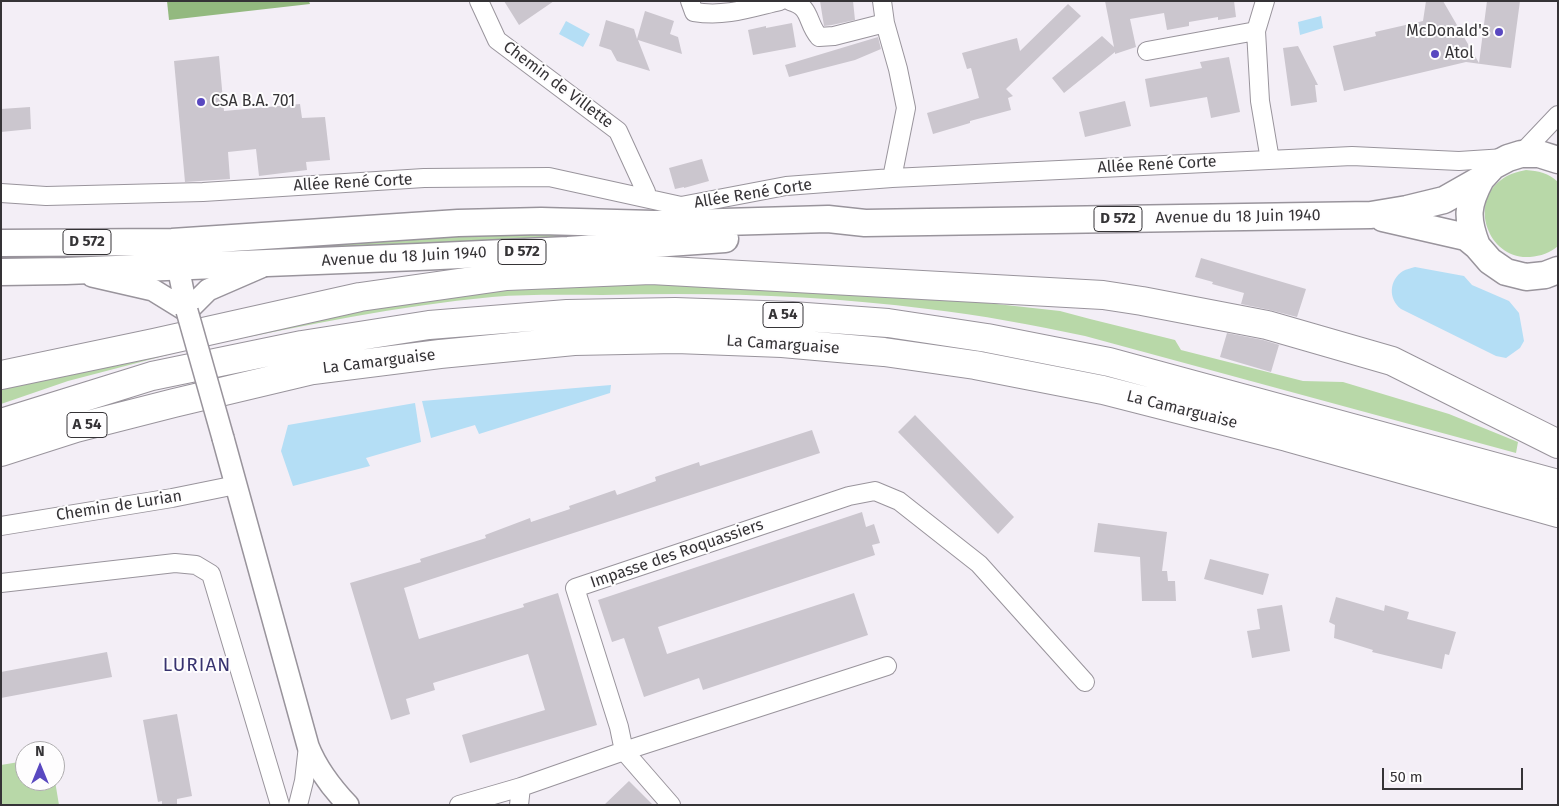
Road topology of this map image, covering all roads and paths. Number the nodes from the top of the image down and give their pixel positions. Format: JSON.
{"nodes":[{"id":1,"x":479,"y":1,"type":"edge"},
{"id":2,"x":690,"y":1,"type":"edge"},
{"id":3,"x":780,"y":1,"type":"edge"},
{"id":4,"x":790,"y":1,"type":"edge"},
{"id":5,"x":882,"y":1,"type":"edge"},
{"id":6,"x":1265,"y":1,"type":"edge"},
{"id":7,"x":885,"y":23,"type":"junction"},
{"id":8,"x":1256,"y":31,"type":"junction"},
{"id":9,"x":1147,"y":51,"type":"dead end"},
{"id":10,"x":1558,"y":115,"type":"edge"},
{"id":11,"x":1515,"y":156,"type":"junction"},
{"id":12,"x":1270,"y":160,"type":"junction"},
{"id":13,"x":1558,"y":160,"type":"edge"},
{"id":14,"x":892,"y":178,"type":"junction"},
{"id":15,"x":1481,"y":179,"type":"junction"},
{"id":16,"x":1,"y":193,"type":"edge"},
{"id":17,"x":643,"y":197,"type":"junction"},
{"id":18,"x":1370,"y":215,"type":"junction"},
{"id":19,"x":865,"y":223,"type":"junction"},
{"id":20,"x":1,"y":243,"type":"edge"},
{"id":21,"x":1477,"y":246,"type":"junction"},
{"id":22,"x":175,"y":254,"type":"junction"},
{"id":23,"x":269,"y":263,"type":"junction"},
{"id":24,"x":1558,"y":270,"type":"edge"},
{"id":25,"x":66,"y":271,"type":"junction"},
{"id":26,"x":1,"y":272,"type":"edge"},
{"id":27,"x":187,"y":311,"type":"junction"},
{"id":28,"x":1,"y":375,"type":"edge"},
{"id":29,"x":174,"y":403,"type":"junction"},
{"id":30,"x":1,"y":423,"type":"edge"},
{"id":31,"x":1558,"y":444,"type":"edge"},
{"id":32,"x":1,"y":452,"type":"edge"},
{"id":33,"x":1,"y":468,"type":"edge"},
{"id":34,"x":1558,"y":484,"type":"edge"},
{"id":35,"x":236,"y":485,"type":"junction"},
{"id":36,"x":1558,"y":513,"type":"edge"},
{"id":37,"x":1,"y":526,"type":"edge"},
{"id":38,"x":1,"y":583,"type":"edge"},
{"id":39,"x":887,"y":666,"type":"dead end"},
{"id":40,"x":1084,"y":682,"type":"dead end"},
{"id":41,"x":308,"y":746,"type":"junction"},
{"id":42,"x":624,"y":751,"type":"junction"},
{"id":43,"x":521,"y":786,"type":"junction"},
{"id":44,"x":280,"y":805,"type":"edge"},
{"id":45,"x":298,"y":805,"type":"edge"},
{"id":46,"x":348,"y":805,"type":"edge"},
{"id":47,"x":459,"y":805,"type":"edge"},
{"id":48,"x":519,"y":805,"type":"edge"},
{"id":49,"x":671,"y":805,"type":"edge"}],
"edges":[{"from":1,"to":17,"type":"street","name":"Chemin de Villette"},
{"from":2,"to":3,"type":"street"},
{"from":4,"to":7,"type":"street"},
{"from":5,"to":7,"type":"street"},
{"from":6,"to":8,"type":"street"},
{"from":7,"to":14,"type":"street"},
{"from":8,"to":9,"type":"street"},
{"from":8,"to":12,"type":"street"},
{"from":10,"to":11,"type":"street"},
{"from":11,"to":12,"type":"street","name":"Allée René Corte"},
{"from":11,"to":13,"type":"main road"},
{"from":11,"to":15,"type":"main road","name":"Avenue du 18 Juin 1940"},
{"from":12,"to":14,"type":"street","name":"Allée René Corte"},
{"from":14,"to":17,"type":"street","name":"Allée René Corte"},
{"from":15,"to":18,"type":"main road","name":"Avenue du 18 Juin 1940","number":"D 572"},
{"from":15,"to":21,"type":"main road","name":"Avenue du 18 Juin 1940"},
{"from":16,"to":17,"type":"street","name":"Allée René Corte"},
{"from":18,"to":19,"type":"main road","name":"Avenue du 18 Juin 1940","number":"D 572"},
{"from":18,"to":21,"type":"main road","name":"Avenue du 18 Juin 1940","number":"D 572"},
{"from":19,"to":22,"type":"main road","name":"Avenue du 18 Juin 1940","number":"D 572"},
{"from":19,"to":23,"type":"main road","name":"Avenue du 18 Juin 1940","number":"D 572"},
{"from":20,"to":22,"type":"main road","name":"Avenue du 18 Juin 1940","number":"D 572"},
{"from":21,"to":24,"type":"main road","name":"Avenue du 18 Juin 1940"},
{"from":22,"to":23,"type":"main road","name":"Avenue du 18 Juin 1940","number":"D 572"},
{"from":22,"to":25,"type":"main road","name":"Avenue du 18 Juin 1940","number":"D 572"},
{"from":22,"to":27,"type":"street"},
{"from":23,"to":27,"type":"street"},
{"from":25,"to":26,"type":"main road","name":"Avenue du 18 Juin 1940","number":"D 572"},
{"from":25,"to":27,"type":"street"},
{"from":27,"to":35,"type":"street","bridge":true},
{"from":28,"to":31,"type":"highway"},
{"from":29,"to":32,"type":"highway","name":"La Camarguaise","number":"A 54"},
{"from":29,"to":33,"type":"highway"},
{"from":29,"to":36,"type":"highway","name":"La Camarguaise","number":"A 54"},
{"from":30,"to":34,"type":"highway","name":"La Camarguaise","number":"A 54"},
{"from":35,"to":37,"type":"street","name":"Chemin de Lurian"},
{"from":35,"to":41,"type":"street"},
{"from":38,"to":44,"type":"street"},
{"from":39,"to":42,"type":"street"},
{"from":40,"to":42,"type":"street","name":"Impasse des Roquassiers"},
{"from":41,"to":45,"type":"street"},
{"from":41,"to":46,"type":"street"},
{"from":42,"to":43,"type":"street"},
{"from":42,"to":49,"type":"street"},
{"from":43,"to":47,"type":"street"},
{"from":43,"to":48,"type":"street"}]}
